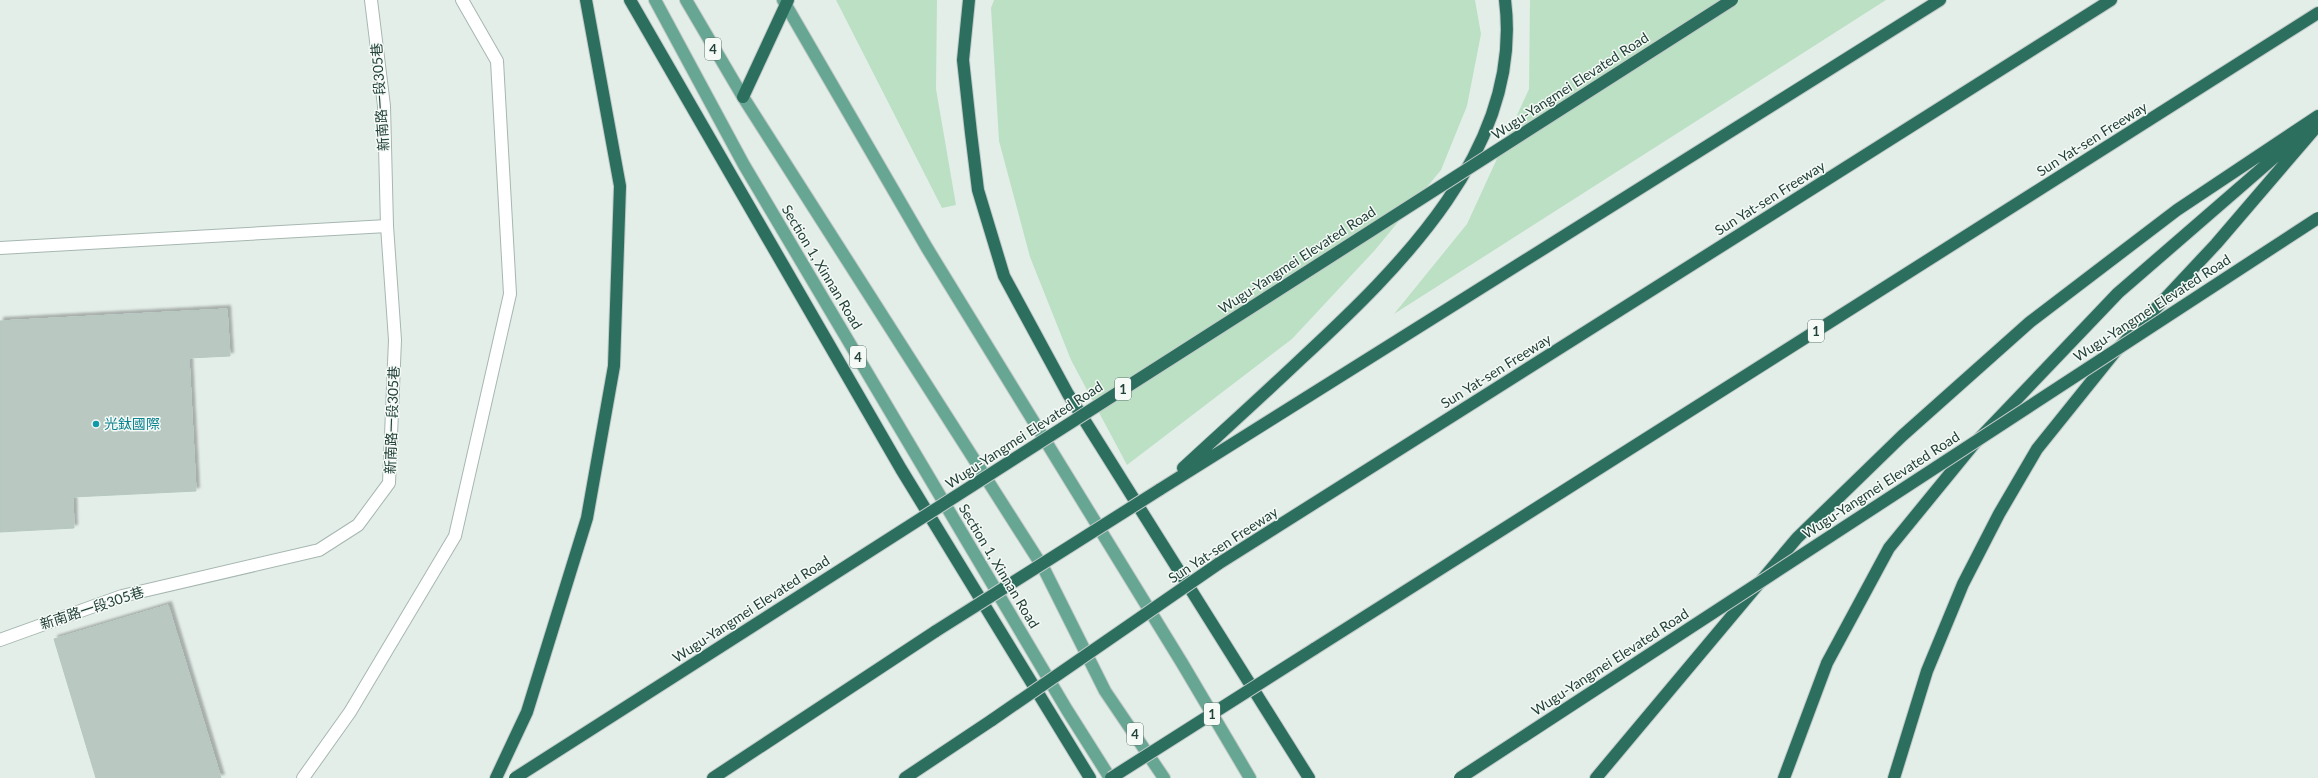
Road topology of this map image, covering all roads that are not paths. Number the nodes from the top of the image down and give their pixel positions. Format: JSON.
{"nodes":[{"id":1,"x":371,"y":0,"type":"edge"},
{"id":2,"x":462,"y":0,"type":"edge"},
{"id":3,"x":586,"y":0,"type":"edge"},
{"id":4,"x":630,"y":0,"type":"edge"},
{"id":5,"x":655,"y":0,"type":"edge"},
{"id":6,"x":686,"y":0,"type":"edge"},
{"id":7,"x":969,"y":0,"type":"edge"},
{"id":8,"x":1505,"y":0,"type":"edge"},
{"id":9,"x":1732,"y":0,"type":"edge"},
{"id":10,"x":1940,"y":0,"type":"edge"},
{"id":11,"x":2111,"y":0,"type":"edge"},
{"id":12,"x":785,"y":2,"type":"edge"},
{"id":13,"x":2318,"y":13,"type":"edge"},
{"id":14,"x":743,"y":97,"type":"junction"},
{"id":15,"x":2318,"y":116,"type":"edge"},
{"id":16,"x":2318,"y":120,"type":"edge"},
{"id":17,"x":2318,"y":125,"type":"edge"},
{"id":18,"x":2318,"y":218,"type":"edge"},
{"id":19,"x":387,"y":226,"type":"junction"},
{"id":20,"x":0,"y":248,"type":"edge"},
{"id":21,"x":1159,"y":490,"type":"junction"},
{"id":22,"x":0,"y":640,"type":"edge"},
{"id":23,"x":302,"y":778,"type":"edge"},
{"id":24,"x":496,"y":778,"type":"edge"},
{"id":25,"x":515,"y":778,"type":"edge"},
{"id":26,"x":713,"y":778,"type":"edge"},
{"id":27,"x":905,"y":778,"type":"edge"},
{"id":28,"x":1090,"y":778,"type":"edge"},
{"id":29,"x":1110,"y":778,"type":"edge"},
{"id":30,"x":1164,"y":778,"type":"edge"},
{"id":31,"x":1250,"y":778,"type":"edge"},
{"id":32,"x":1309,"y":778,"type":"edge"},
{"id":33,"x":1460,"y":778,"type":"edge"},
{"id":34,"x":1596,"y":778,"type":"edge"},
{"id":35,"x":1784,"y":778,"type":"edge"},
{"id":36,"x":1894,"y":778,"type":"edge"}],
"edges":[{"from":1,"to":19,"type":"street","name":"新南路一段305巷"},
{"from":2,"to":23,"type":"street"},
{"from":3,"to":24,"type":"highway"},
{"from":4,"to":28,"type":"highway"},
{"from":5,"to":29,"type":"main road","name":"Section 1, Xinnan Road","number":"4"},
{"from":6,"to":14,"type":"main road","name":"Section 1, Xinnan Road","number":"4"},
{"from":7,"to":32,"type":"highway"},
{"from":8,"to":21,"type":"highway"},
{"from":9,"to":25,"type":"highway","name":"Wugu-Yangmei Elevated Road","number":"1","bridge":true},
{"from":10,"to":21,"type":"highway"},
{"from":11,"to":27,"type":"highway","name":"Sun Yat-sen Freeway","bridge":true},
{"from":12,"to":14,"type":"highway"},
{"from":12,"to":31,"type":"main road"},
{"from":13,"to":29,"type":"highway","name":"Sun Yat-sen Freeway","number":"1","bridge":true},
{"from":14,"to":30,"type":"main road","name":"Section 1, Xinnan Road","number":"4"},
{"from":15,"to":34,"type":"highway","bridge":true},
{"from":16,"to":35,"type":"highway"},
{"from":17,"to":36,"type":"highway"},
{"from":18,"to":33,"type":"highway","name":"Wugu-Yangmei Elevated Road","bridge":true},
{"from":19,"to":20,"type":"street"},
{"from":19,"to":22,"type":"street","name":"新南路一段305巷"},
{"from":21,"to":26,"type":"highway","bridge":true}]}
